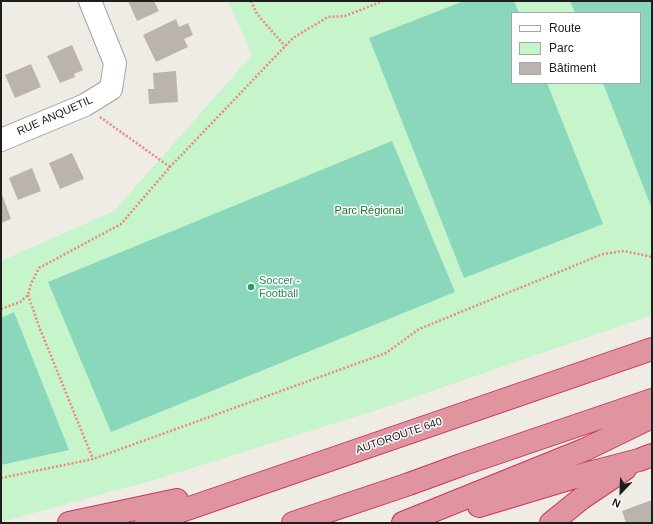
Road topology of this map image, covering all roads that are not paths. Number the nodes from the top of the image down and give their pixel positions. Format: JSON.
{"nodes":[{"id":1,"x":90,"y":1,"type":"edge"},
{"id":2,"x":1,"y":140,"type":"edge"},
{"id":3,"x":652,"y":349,"type":"edge"},
{"id":4,"x":652,"y":400,"type":"edge"},
{"id":5,"x":652,"y":417,"type":"edge"},
{"id":6,"x":646,"y":457,"type":"edge"},
{"id":7,"x":272,"y":480,"type":"junction"},
{"id":8,"x":69,"y":523,"type":"edge"},
{"id":9,"x":146,"y":523,"type":"edge"},
{"id":10,"x":293,"y":523,"type":"edge"},
{"id":11,"x":403,"y":523,"type":"edge"},
{"id":12,"x":422,"y":523,"type":"edge"},
{"id":13,"x":551,"y":523,"type":"edge"}],
"edges":[{"from":1,"to":2,"type":"street","name":"RUE ANQUETIL"},
{"from":3,"to":7,"type":"highway","name":"AUTOROUTE 640"},
{"from":4,"to":10,"type":"highway"},
{"from":5,"to":11,"type":"highway"},
{"from":6,"to":12,"type":"highway"},
{"from":6,"to":13,"type":"highway"},
{"from":7,"to":8,"type":"highway"},
{"from":7,"to":9,"type":"highway","name":"AUTOROUTE 640"}]}
